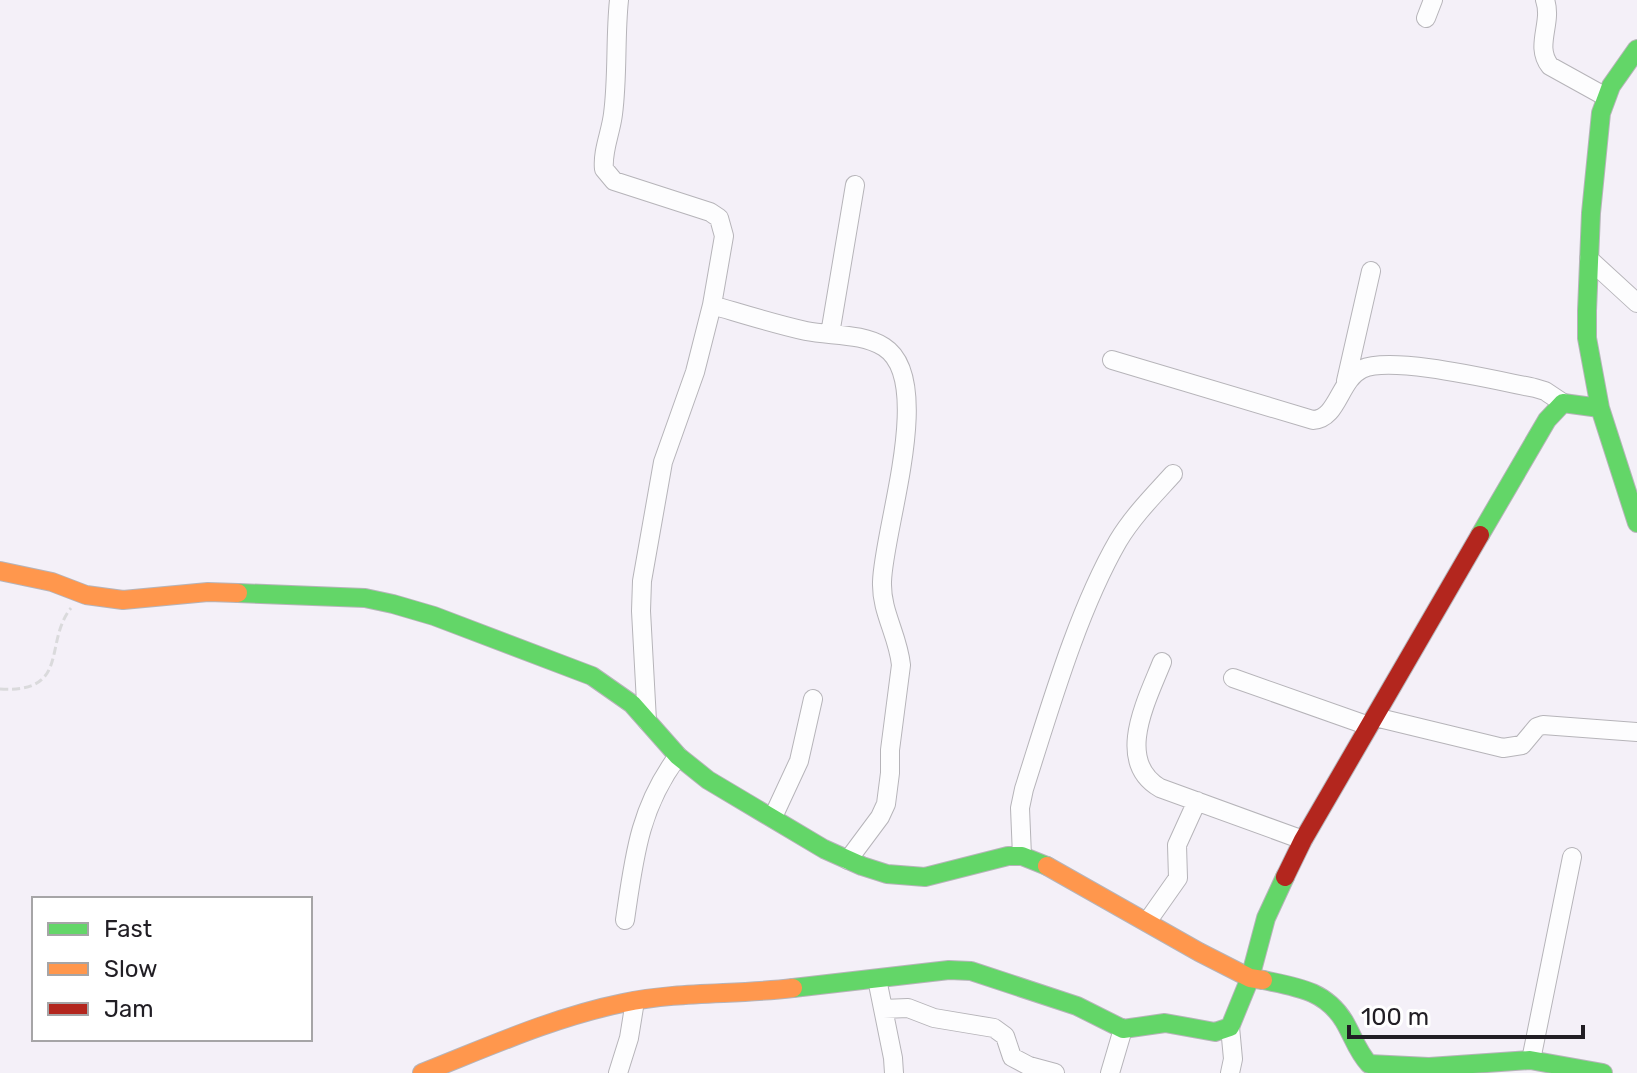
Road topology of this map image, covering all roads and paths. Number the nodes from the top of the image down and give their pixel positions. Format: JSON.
{"nodes":[{"id":1,"x":619,"y":0,"type":"edge"},
{"id":2,"x":1433,"y":0,"type":"edge"},
{"id":3,"x":1545,"y":0,"type":"edge"},
{"id":4,"x":1426,"y":18,"type":"dead end"},
{"id":5,"x":1635,"y":53,"type":"edge"},
{"id":6,"x":1606,"y":97,"type":"junction"},
{"id":7,"x":855,"y":185,"type":"dead end"},
{"id":8,"x":1589,"y":259,"type":"junction"},
{"id":9,"x":1371,"y":271,"type":"dead end"},
{"id":10,"x":1637,"y":303,"type":"edge"},
{"id":11,"x":712,"y":305,"type":"junction"},
{"id":12,"x":830,"y":334,"type":"junction"},
{"id":13,"x":1112,"y":360,"type":"dead end"},
{"id":14,"x":1346,"y":381,"type":"junction"},
{"id":15,"x":1563,"y":403,"type":"junction"},
{"id":16,"x":1600,"y":408,"type":"junction"},
{"id":17,"x":1173,"y":474,"type":"dead end"},
{"id":18,"x":1637,"y":523,"type":"edge"},
{"id":19,"x":0,"y":571,"type":"edge"},
{"id":20,"x":86,"y":595,"type":"junction"},
{"id":21,"x":1162,"y":662,"type":"dead end"},
{"id":22,"x":1233,"y":678,"type":"dead end"},
{"id":23,"x":0,"y":689,"type":"edge"},
{"id":24,"x":813,"y":699,"type":"dead end"},
{"id":25,"x":647,"y":721,"type":"junction"},
{"id":26,"x":1372,"y":722,"type":"junction"},
{"id":27,"x":1637,"y":732,"type":"edge"},
{"id":28,"x":678,"y":756,"type":"junction"},
{"id":29,"x":1197,"y":801,"type":"junction"},
{"id":30,"x":773,"y":817,"type":"junction"},
{"id":31,"x":1303,"y":840,"type":"junction"},
{"id":32,"x":1022,"y":856,"type":"junction"},
{"id":33,"x":1572,"y":857,"type":"dead end"},
{"id":34,"x":848,"y":860,"type":"junction"},
{"id":35,"x":625,"y":920,"type":"dead end"},
{"id":36,"x":1147,"y":922,"type":"junction"},
{"id":37,"x":877,"y":979,"type":"junction"},
{"id":38,"x":1248,"y":983,"type":"junction"},
{"id":39,"x":635,"y":1001,"type":"junction"},
{"id":40,"x":883,"y":1009,"type":"junction"},
{"id":41,"x":1233,"y":1022,"type":"junction"},
{"id":42,"x":1123,"y":1029,"type":"junction"},
{"id":43,"x":1531,"y":1060,"type":"junction"},
{"id":44,"x":422,"y":1073,"type":"edge"},
{"id":45,"x":618,"y":1073,"type":"edge"},
{"id":46,"x":894,"y":1073,"type":"edge"},
{"id":47,"x":1055,"y":1073,"type":"edge"},
{"id":48,"x":1110,"y":1073,"type":"edge"},
{"id":49,"x":1230,"y":1073,"type":"edge"},
{"id":50,"x":1603,"y":1073,"type":"edge"}],
"edges":[{"from":1,"to":11,"type":"street"},
{"from":2,"to":4,"type":"street"},
{"from":3,"to":6,"type":"street"},
{"from":5,"to":6,"type":"street"},
{"from":6,"to":8,"type":"street"},
{"from":7,"to":12,"type":"street"},
{"from":8,"to":10,"type":"street"},
{"from":8,"to":16,"type":"street"},
{"from":9,"to":14,"type":"street"},
{"from":11,"to":12,"type":"street"},
{"from":11,"to":25,"type":"street"},
{"from":12,"to":34,"type":"street"},
{"from":13,"to":14,"type":"street"},
{"from":14,"to":15,"type":"street"},
{"from":15,"to":16,"type":"street"},
{"from":15,"to":26,"type":"street"},
{"from":16,"to":18,"type":"street"},
{"from":17,"to":32,"type":"street"},
{"from":19,"to":20,"type":"street"},
{"from":20,"to":23,"type":"path"},
{"from":20,"to":25,"type":"street"},
{"from":21,"to":29,"type":"street"},
{"from":22,"to":26,"type":"street"},
{"from":24,"to":30,"type":"street"},
{"from":25,"to":28,"type":"street"},
{"from":26,"to":27,"type":"street"},
{"from":26,"to":31,"type":"street"},
{"from":28,"to":30,"type":"street"},
{"from":28,"to":35,"type":"street"},
{"from":29,"to":31,"type":"street"},
{"from":29,"to":36,"type":"street"},
{"from":30,"to":34,"type":"street"},
{"from":31,"to":38,"type":"street"},
{"from":32,"to":34,"type":"street"},
{"from":32,"to":36,"type":"street"},
{"from":33,"to":43,"type":"street"},
{"from":36,"to":38,"type":"street"},
{"from":37,"to":39,"type":"street"},
{"from":37,"to":40,"type":"street"},
{"from":37,"to":42,"type":"street"},
{"from":38,"to":41,"type":"street"},
{"from":38,"to":43,"type":"street"},
{"from":39,"to":44,"type":"street"},
{"from":39,"to":45,"type":"street"},
{"from":40,"to":46,"type":"street"},
{"from":40,"to":47,"type":"street"},
{"from":41,"to":42,"type":"street"},
{"from":41,"to":49,"type":"street"},
{"from":42,"to":48,"type":"street"},
{"from":43,"to":50,"type":"street"}]}
